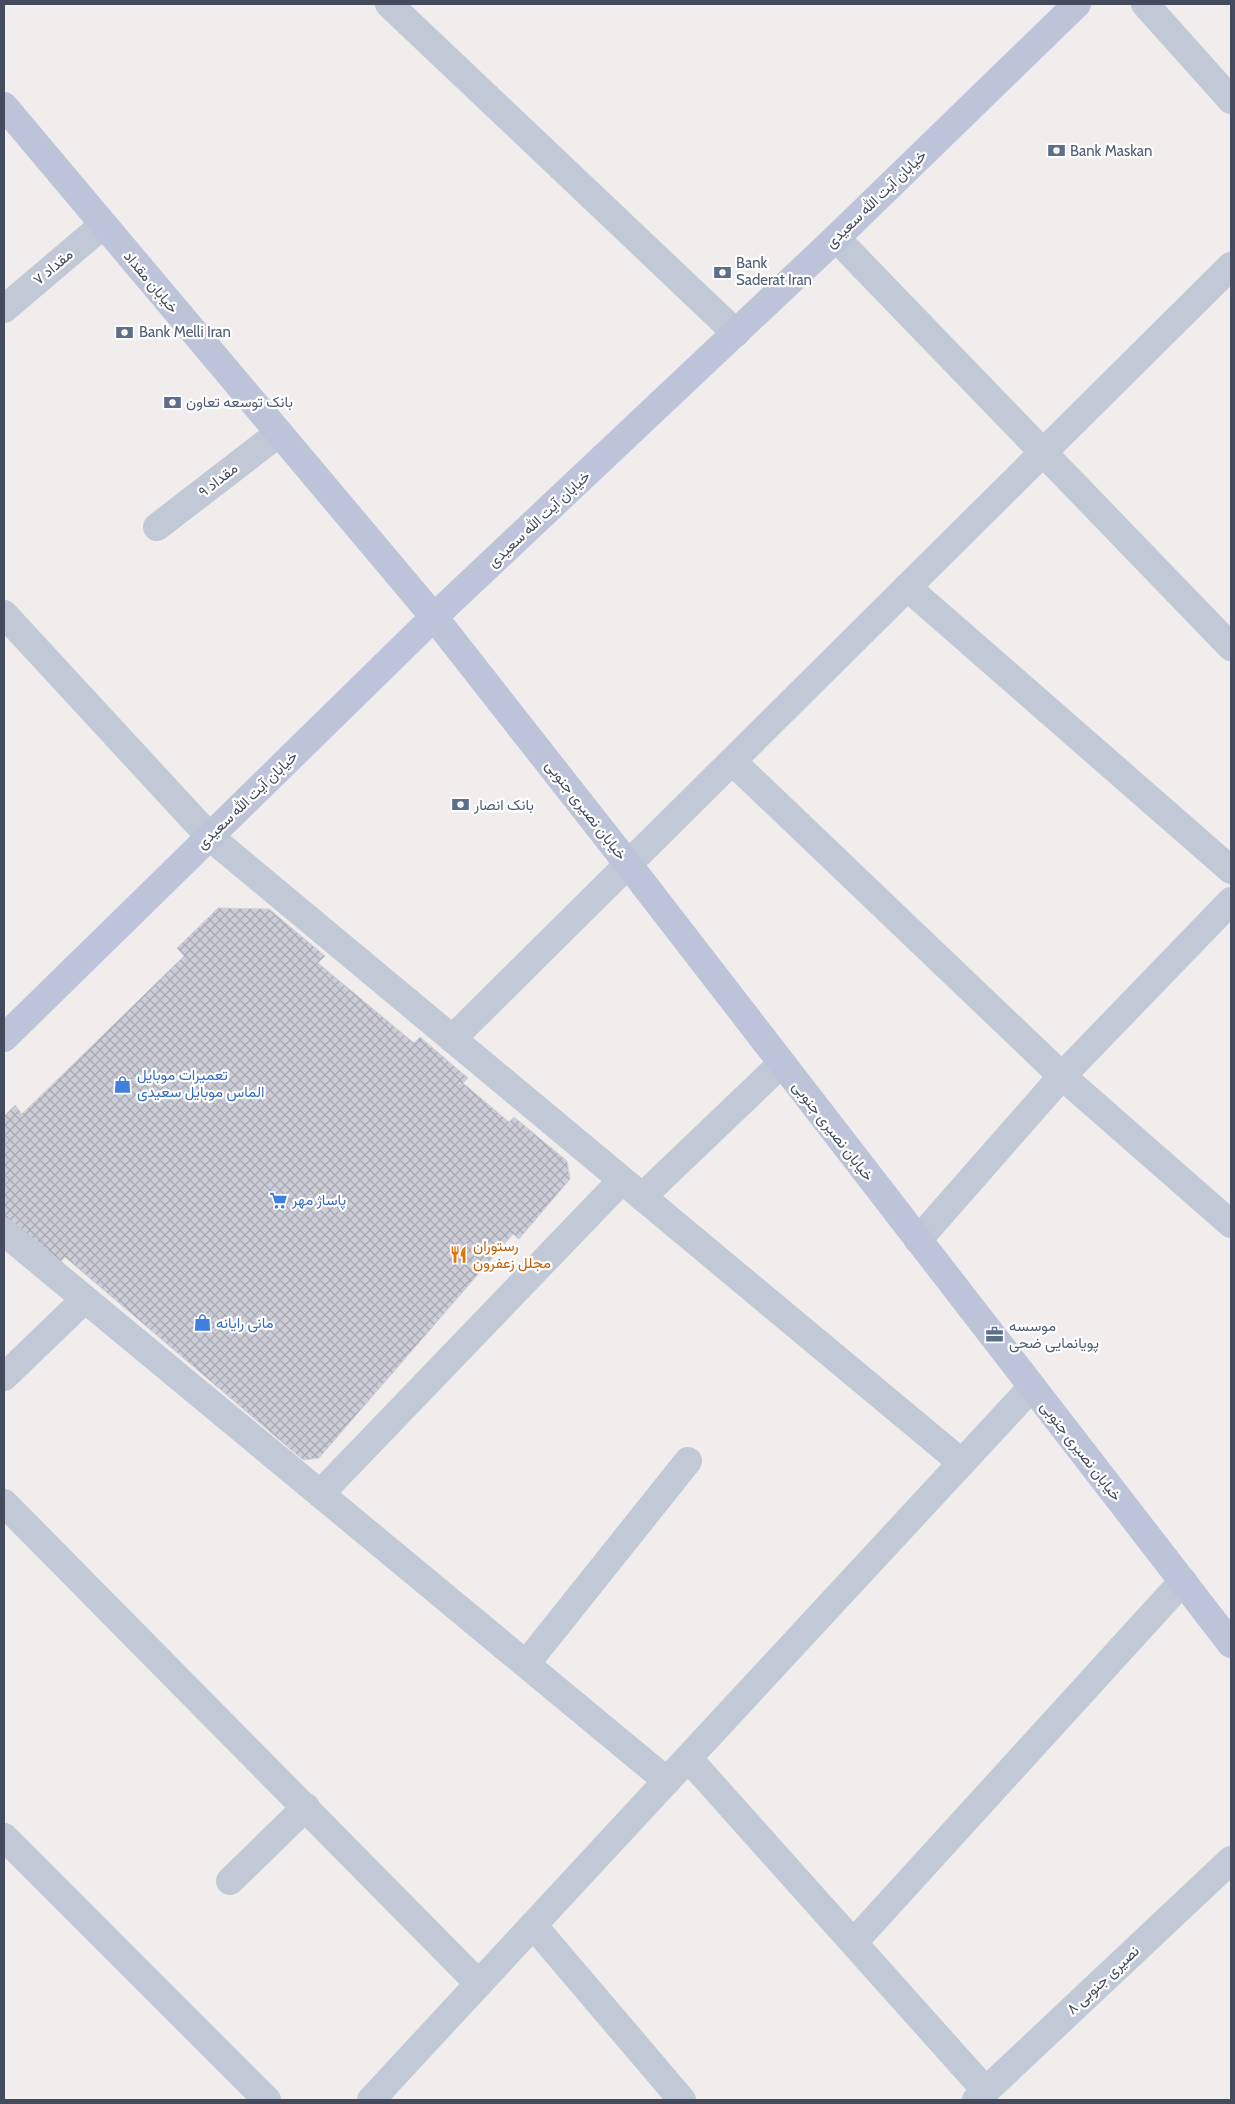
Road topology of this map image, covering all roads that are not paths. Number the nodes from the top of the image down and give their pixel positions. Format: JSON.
{"nodes":[{"id":1,"x":389,"y":4,"type":"edge"},
{"id":2,"x":1077,"y":4,"type":"edge"},
{"id":3,"x":1145,"y":4,"type":"edge"},
{"id":4,"x":1231,"y":100,"type":"edge"},
{"id":5,"x":4,"y":106,"type":"edge"},
{"id":6,"x":103,"y":225,"type":"junction"},
{"id":7,"x":836,"y":238,"type":"junction"},
{"id":8,"x":1231,"y":266,"type":"edge"},
{"id":9,"x":4,"y":309,"type":"edge"},
{"id":10,"x":736,"y":333,"type":"junction"},
{"id":11,"x":279,"y":433,"type":"junction"},
{"id":12,"x":1044,"y":452,"type":"junction"},
{"id":13,"x":158,"y":527,"type":"dead end"},
{"id":14,"x":907,"y":587,"type":"junction"},
{"id":15,"x":4,"y":614,"type":"edge"},
{"id":16,"x":434,"y":618,"type":"junction"},
{"id":17,"x":1231,"y":647,"type":"edge"},
{"id":18,"x":732,"y":761,"type":"junction"},
{"id":19,"x":210,"y":838,"type":"junction"},
{"id":20,"x":628,"y":864,"type":"junction"},
{"id":21,"x":1231,"y":870,"type":"edge"},
{"id":22,"x":1231,"y":901,"type":"edge"},
{"id":23,"x":4,"y":1038,"type":"edge"},
{"id":24,"x":452,"y":1039,"type":"junction"},
{"id":25,"x":782,"y":1064,"type":"junction"},
{"id":26,"x":1062,"y":1076,"type":"junction"},
{"id":27,"x":632,"y":1189,"type":"junction"},
{"id":28,"x":1231,"y":1224,"type":"edge"},
{"id":29,"x":4,"y":1232,"type":"edge"},
{"id":30,"x":918,"y":1240,"type":"junction"},
{"id":31,"x":85,"y":1299,"type":"junction"},
{"id":32,"x":4,"y":1377,"type":"edge"},
{"id":33,"x":1032,"y":1387,"type":"junction"},
{"id":34,"x":688,"y":1461,"type":"dead end"},
{"id":35,"x":962,"y":1463,"type":"junction"},
{"id":36,"x":320,"y":1494,"type":"junction"},
{"id":37,"x":4,"y":1503,"type":"edge"},
{"id":38,"x":1183,"y":1581,"type":"junction"},
{"id":39,"x":1231,"y":1644,"type":"edge"},
{"id":40,"x":526,"y":1664,"type":"junction"},
{"id":41,"x":688,"y":1758,"type":"junction"},
{"id":42,"x":667,"y":1781,"type":"junction"},
{"id":43,"x":306,"y":1807,"type":"junction"},
{"id":44,"x":4,"y":1837,"type":"edge"},
{"id":45,"x":1231,"y":1860,"type":"edge"},
{"id":46,"x":230,"y":1881,"type":"dead end"},
{"id":47,"x":533,"y":1925,"type":"junction"},
{"id":48,"x":854,"y":1942,"type":"junction"},
{"id":49,"x":479,"y":1984,"type":"junction"},
{"id":50,"x":981,"y":2096,"type":"edge"},
{"id":51,"x":267,"y":2100,"type":"edge"},
{"id":52,"x":371,"y":2100,"type":"edge"},
{"id":53,"x":682,"y":2100,"type":"edge"}],
"edges":[{"from":1,"to":10,"type":"street"},
{"from":2,"to":7,"type":"street","name":"خیابان آیت الله سعیدی"},
{"from":3,"to":4,"type":"street"},
{"from":5,"to":6,"type":"street","name":"خیابان مقداد"},
{"from":6,"to":9,"type":"street","name":"۷ مقداد"},
{"from":6,"to":11,"type":"street","name":"خیابان مقداد"},
{"from":7,"to":10,"type":"street","name":"خیابان آیت الله سعیدی"},
{"from":7,"to":12,"type":"street"},
{"from":8,"to":12,"type":"street"},
{"from":10,"to":16,"type":"street","name":"خیابان آیت الله سعیدی"},
{"from":11,"to":13,"type":"street","name":"مقداد ۹"},
{"from":11,"to":16,"type":"street","name":"خیابان مقداد"},
{"from":12,"to":14,"type":"street"},
{"from":12,"to":17,"type":"street"},
{"from":14,"to":18,"type":"street"},
{"from":14,"to":21,"type":"street"},
{"from":15,"to":19,"type":"street"},
{"from":16,"to":19,"type":"street","name":"خیابان آیت الله سعیدی"},
{"from":16,"to":20,"type":"street","name":"خیابان نصیری جنوبی"},
{"from":18,"to":20,"type":"street"},
{"from":18,"to":26,"type":"street"},
{"from":19,"to":23,"type":"street","name":"خیابان آیت الله سعیدی"},
{"from":19,"to":24,"type":"street"},
{"from":20,"to":24,"type":"street"},
{"from":20,"to":25,"type":"street","name":"خیابان نصیری جنوبی"},
{"from":22,"to":26,"type":"street"},
{"from":24,"to":27,"type":"street"},
{"from":25,"to":27,"type":"street"},
{"from":25,"to":30,"type":"street","name":"خیابان نصیری جنوبی"},
{"from":26,"to":28,"type":"street"},
{"from":26,"to":30,"type":"street"},
{"from":27,"to":35,"type":"street"},
{"from":27,"to":36,"type":"street"},
{"from":29,"to":31,"type":"street"},
{"from":30,"to":33,"type":"street","name":"خیابان نصیری جنوبی"},
{"from":31,"to":32,"type":"street"},
{"from":31,"to":36,"type":"street"},
{"from":33,"to":35,"type":"street"},
{"from":33,"to":38,"type":"street","name":"خیابان نصیری جنوبی"},
{"from":34,"to":40,"type":"street"},
{"from":35,"to":41,"type":"street"},
{"from":36,"to":40,"type":"street"},
{"from":37,"to":43,"type":"street"},
{"from":38,"to":39,"type":"street","name":"خیابان نصیری جنوبی"},
{"from":38,"to":48,"type":"street"},
{"from":40,"to":42,"type":"street"},
{"from":41,"to":42,"type":"street"},
{"from":41,"to":48,"type":"street"},
{"from":42,"to":47,"type":"street"},
{"from":43,"to":46,"type":"street"},
{"from":43,"to":49,"type":"street"},
{"from":44,"to":51,"type":"street"},
{"from":45,"to":50,"type":"street","name":"نصیری جنوبی ۸"},
{"from":47,"to":49,"type":"street"},
{"from":47,"to":53,"type":"street"},
{"from":48,"to":50,"type":"street"},
{"from":49,"to":52,"type":"street"}]}
